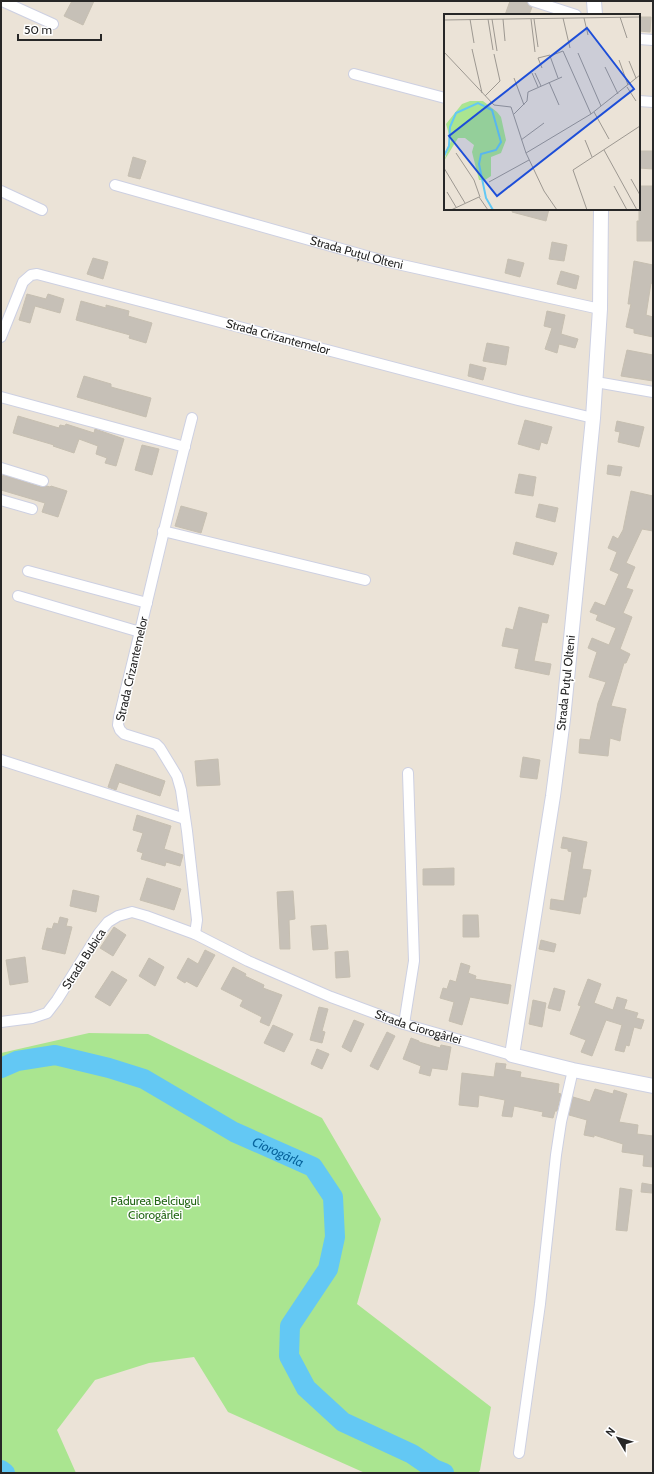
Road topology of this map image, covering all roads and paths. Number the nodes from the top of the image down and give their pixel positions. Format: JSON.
{"nodes":[{"id":1,"x":2,"y":1,"type":"edge"},
{"id":2,"x":533,"y":1,"type":"edge"},
{"id":3,"x":594,"y":1,"type":"edge"},
{"id":4,"x":573,"y":14,"type":"edge"},
{"id":5,"x":595,"y":14,"type":"edge"},
{"id":6,"x":53,"y":24,"type":"dead end"},
{"id":7,"x":640,"y":39,"type":"edge"},
{"id":8,"x":653,"y":40,"type":"edge"},
{"id":9,"x":354,"y":74,"type":"dead end"},
{"id":10,"x":444,"y":98,"type":"edge"},
{"id":11,"x":640,"y":101,"type":"edge"},
{"id":12,"x":653,"y":102,"type":"edge"},
{"id":13,"x":116,"y":185,"type":"dead end"},
{"id":14,"x":1,"y":191,"type":"edge"},
{"id":15,"x":42,"y":210,"type":"dead end"},
{"id":16,"x":601,"y":210,"type":"edge"},
{"id":17,"x":600,"y":309,"type":"junction"},
{"id":18,"x":1,"y":337,"type":"edge"},
{"id":19,"x":596,"y":382,"type":"junction"},
{"id":20,"x":653,"y":392,"type":"edge"},
{"id":21,"x":1,"y":397,"type":"edge"},
{"id":22,"x":192,"y":418,"type":"dead end"},
{"id":23,"x":593,"y":418,"type":"junction"},
{"id":24,"x":185,"y":447,"type":"junction"},
{"id":25,"x":1,"y":468,"type":"edge"},
{"id":26,"x":43,"y":481,"type":"dead end"},
{"id":27,"x":1,"y":500,"type":"edge"},
{"id":28,"x":32,"y":509,"type":"dead end"},
{"id":29,"x":163,"y":531,"type":"junction"},
{"id":30,"x":28,"y":571,"type":"dead end"},
{"id":31,"x":365,"y":580,"type":"dead end"},
{"id":32,"x":18,"y":596,"type":"dead end"},
{"id":33,"x":147,"y":603,"type":"junction"},
{"id":34,"x":140,"y":632,"type":"junction"},
{"id":35,"x":1,"y":760,"type":"edge"},
{"id":36,"x":408,"y":773,"type":"dead end"},
{"id":37,"x":185,"y":819,"type":"junction"},
{"id":38,"x":195,"y":934,"type":"junction"},
{"id":39,"x":1,"y":1022,"type":"edge"},
{"id":40,"x":404,"y":1024,"type":"junction"},
{"id":41,"x":512,"y":1055,"type":"junction"},
{"id":42,"x":573,"y":1070,"type":"junction"},
{"id":43,"x":653,"y":1086,"type":"edge"},
{"id":44,"x":519,"y":1453,"type":"dead end"}],
"edges":[{"from":1,"to":6,"type":"street"},
{"from":2,"to":4,"type":"street"},
{"from":3,"to":5,"type":"street"},
{"from":7,"to":8,"type":"street"},
{"from":9,"to":10,"type":"street"},
{"from":11,"to":12,"type":"street"},
{"from":13,"to":17,"type":"street","name":"Strada Puțul Olteni"},
{"from":14,"to":15,"type":"street"},
{"from":16,"to":17,"type":"street","name":"Strada Puțul Olteni"},
{"from":17,"to":19,"type":"street","name":"Strada Puțul Olteni"},
{"from":18,"to":23,"type":"street","name":"Strada Crizantemelor"},
{"from":19,"to":20,"type":"street"},
{"from":19,"to":23,"type":"street","name":"Strada Puțul Olteni"},
{"from":21,"to":24,"type":"street"},
{"from":22,"to":24,"type":"street","name":"Strada Crizantemelor"},
{"from":23,"to":41,"type":"street","name":"Strada Puțul Olteni"},
{"from":24,"to":29,"type":"street","name":"Strada Crizantemelor"},
{"from":25,"to":26,"type":"street"},
{"from":27,"to":28,"type":"street"},
{"from":29,"to":31,"type":"street"},
{"from":29,"to":33,"type":"street","name":"Strada Crizantemelor"},
{"from":30,"to":33,"type":"street"},
{"from":32,"to":34,"type":"street"},
{"from":33,"to":34,"type":"street","name":"Strada Crizantemelor"},
{"from":34,"to":37,"type":"street","name":"Strada Crizantemelor"},
{"from":35,"to":37,"type":"street"},
{"from":36,"to":40,"type":"street"},
{"from":37,"to":38,"type":"street","name":"Strada Crizantemelor"},
{"from":38,"to":39,"type":"street","name":"Strada Bubica"},
{"from":38,"to":40,"type":"street","name":"Strada Ciorogârlei"},
{"from":40,"to":41,"type":"street","name":"Strada Ciorogârlei"},
{"from":41,"to":42,"type":"street","name":"Strada Ciorogârlei"},
{"from":42,"to":43,"type":"street","name":"Strada Ciorogârlei"},
{"from":42,"to":44,"type":"street"}]}
